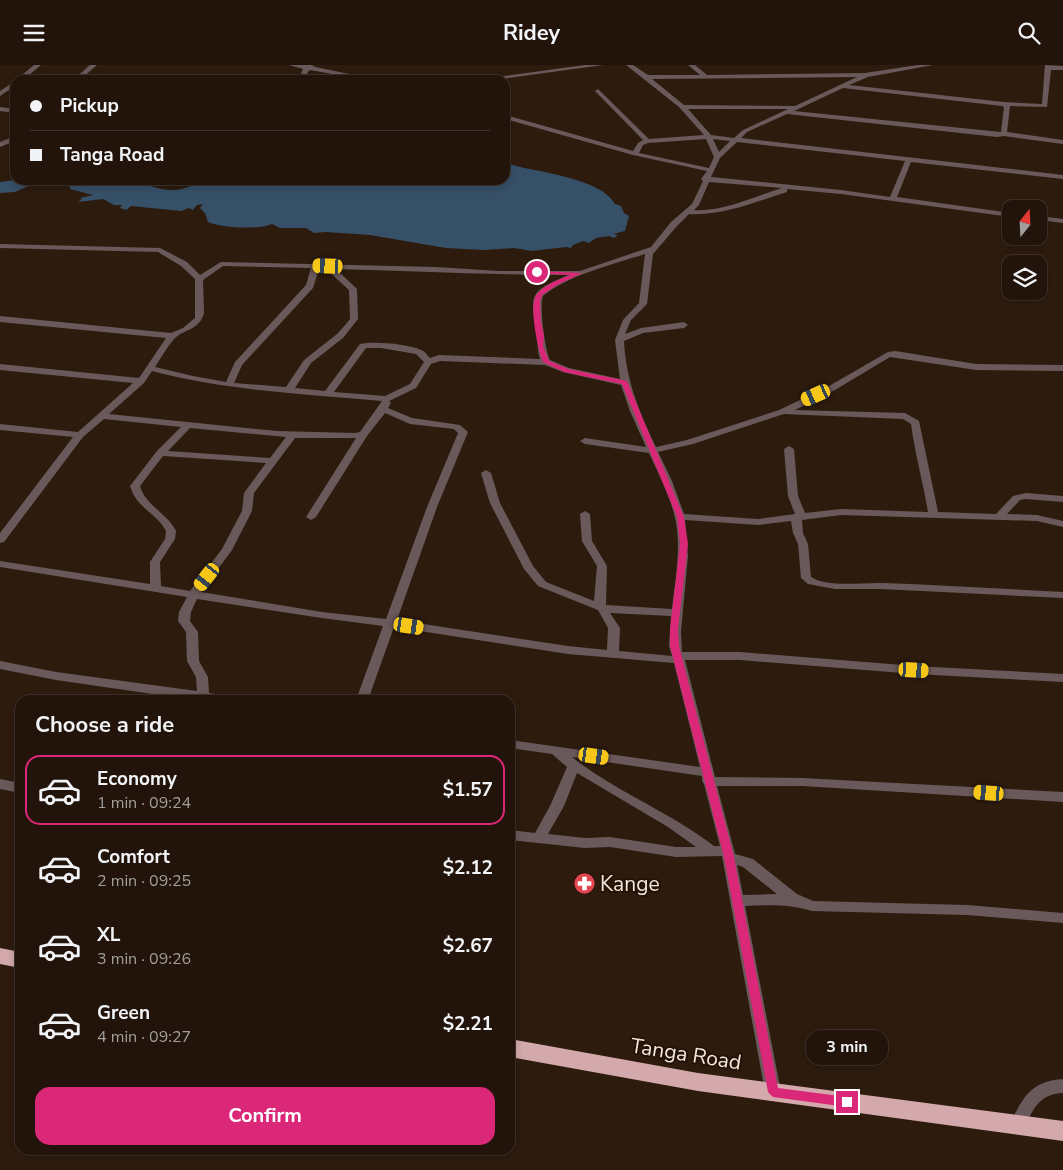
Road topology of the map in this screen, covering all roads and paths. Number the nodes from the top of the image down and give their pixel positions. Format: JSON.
{"nodes":[{"id":1,"x":38,"y":65,"type":"edge"},
{"id":2,"x":94,"y":65,"type":"edge"},
{"id":3,"x":292,"y":65,"type":"edge"},
{"id":4,"x":318,"y":65,"type":"edge"},
{"id":5,"x":600,"y":65,"type":"edge"},
{"id":6,"x":629,"y":65,"type":"edge"},
{"id":7,"x":691,"y":65,"type":"edge"},
{"id":8,"x":930,"y":65,"type":"edge"},
{"id":9,"x":1048,"y":67,"type":"edge"},
{"id":10,"x":1063,"y":68,"type":"edge"},
{"id":11,"x":308,"y":69,"type":"junction"},
{"id":12,"x":863,"y":73,"type":"junction"},
{"id":13,"x":25,"y":75,"type":"edge"},
{"id":14,"x":82,"y":75,"type":"edge"},
{"id":15,"x":306,"y":75,"type":"edge"},
{"id":16,"x":345,"y":75,"type":"edge"},
{"id":17,"x":510,"y":76,"type":"edge"},
{"id":18,"x":705,"y":76,"type":"junction"},
{"id":19,"x":648,"y":77,"type":"junction"},
{"id":20,"x":842,"y":86,"type":"junction"},
{"id":21,"x":598,"y":91,"type":"dead end"},
{"id":22,"x":1004,"y":104,"type":"junction"},
{"id":23,"x":682,"y":107,"type":"junction"},
{"id":24,"x":795,"y":107,"type":"junction"},
{"id":25,"x":785,"y":111,"type":"junction"},
{"id":26,"x":510,"y":118,"type":"edge"},
{"id":27,"x":1004,"y":134,"type":"junction"},
{"id":28,"x":710,"y":137,"type":"junction"},
{"id":29,"x":734,"y":140,"type":"junction"},
{"id":30,"x":647,"y":141,"type":"junction"},
{"id":31,"x":1063,"y":142,"type":"edge"},
{"id":32,"x":635,"y":154,"type":"junction"},
{"id":33,"x":717,"y":157,"type":"junction"},
{"id":34,"x":909,"y":159,"type":"junction"},
{"id":35,"x":708,"y":174,"type":"junction"},
{"id":36,"x":1063,"y":177,"type":"edge"},
{"id":37,"x":788,"y":189,"type":"junction"},
{"id":38,"x":893,"y":200,"type":"junction"},
{"id":39,"x":686,"y":213,"type":"junction"},
{"id":40,"x":1002,"y":214,"type":"edge"},
{"id":41,"x":1048,"y":219,"type":"edge"},
{"id":42,"x":1063,"y":221,"type":"edge"},
{"id":43,"x":0,"y":246,"type":"edge"},
{"id":44,"x":652,"y":249,"type":"junction"},
{"id":45,"x":316,"y":266,"type":"junction"},
{"id":46,"x":328,"y":266,"type":"junction"},
{"id":47,"x":579,"y":273,"type":"junction"},
{"id":48,"x":199,"y":279,"type":"junction"},
{"id":49,"x":0,"y":319,"type":"edge"},
{"id":50,"x":684,"y":325,"type":"dead end"},
{"id":51,"x":172,"y":336,"type":"junction"},
{"id":52,"x":620,"y":340,"type":"junction"},
{"id":53,"x":428,"y":362,"type":"junction"},
{"id":54,"x":546,"y":362,"type":"junction"},
{"id":55,"x":0,"y":367,"type":"edge"},
{"id":56,"x":150,"y":368,"type":"junction"},
{"id":57,"x":1063,"y":368,"type":"edge"},
{"id":58,"x":1026,"y":369,"type":"junction"},
{"id":59,"x":1063,"y":377,"type":"edge"},
{"id":60,"x":141,"y":381,"type":"junction"},
{"id":61,"x":625,"y":383,"type":"junction"},
{"id":62,"x":229,"y":385,"type":"junction"},
{"id":63,"x":289,"y":391,"type":"junction"},
{"id":64,"x":329,"y":392,"type":"junction"},
{"id":65,"x":386,"y":399,"type":"junction"},
{"id":66,"x":383,"y":409,"type":"junction"},
{"id":67,"x":782,"y":411,"type":"junction"},
{"id":68,"x":100,"y":416,"type":"junction"},
{"id":69,"x":188,"y":425,"type":"junction"},
{"id":70,"x":0,"y":427,"type":"edge"},
{"id":71,"x":80,"y":435,"type":"junction"},
{"id":72,"x":292,"y":435,"type":"junction"},
{"id":73,"x":363,"y":435,"type":"junction"},
{"id":74,"x":585,"y":441,"type":"dead end"},
{"id":75,"x":789,"y":449,"type":"dead end"},
{"id":76,"x":652,"y":451,"type":"junction"},
{"id":77,"x":160,"y":453,"type":"junction"},
{"id":78,"x":272,"y":461,"type":"junction"},
{"id":79,"x":486,"y":473,"type":"dead end"},
{"id":80,"x":1063,"y":499,"type":"edge"},
{"id":81,"x":585,"y":513,"type":"dead end"},
{"id":82,"x":799,"y":516,"type":"junction"},
{"id":83,"x":934,"y":516,"type":"junction"},
{"id":84,"x":311,"y":517,"type":"dead end"},
{"id":85,"x":680,"y":517,"type":"junction"},
{"id":86,"x":998,"y":517,"type":"junction"},
{"id":87,"x":1063,"y":524,"type":"edge"},
{"id":88,"x":0,"y":540,"type":"edge"},
{"id":89,"x":0,"y":564,"type":"edge"},
{"id":90,"x":156,"y":589,"type":"junction"},
{"id":91,"x":193,"y":595,"type":"junction"},
{"id":92,"x":1063,"y":595,"type":"edge"},
{"id":93,"x":602,"y":608,"type":"junction"},
{"id":94,"x":676,"y":613,"type":"junction"},
{"id":95,"x":390,"y":623,"type":"junction"},
{"id":96,"x":613,"y":654,"type":"junction"},
{"id":97,"x":678,"y":658,"type":"junction"},
{"id":98,"x":0,"y":665,"type":"edge"},
{"id":99,"x":1063,"y":678,"type":"edge"},
{"id":100,"x":189,"y":695,"type":"edge"},
{"id":101,"x":201,"y":695,"type":"edge"},
{"id":102,"x":364,"y":695,"type":"edge"},
{"id":103,"x":515,"y":745,"type":"edge"},
{"id":104,"x":556,"y":751,"type":"junction"},
{"id":105,"x":574,"y":767,"type":"junction"},
{"id":106,"x":708,"y":777,"type":"junction"},
{"id":107,"x":0,"y":784,"type":"edge"},
{"id":108,"x":15,"y":787,"type":"edge"},
{"id":109,"x":1063,"y":797,"type":"edge"},
{"id":110,"x":515,"y":836,"type":"edge"},
{"id":111,"x":539,"y":838,"type":"junction"},
{"id":112,"x":710,"y":850,"type":"junction"},
{"id":113,"x":728,"y":854,"type":"junction"},
{"id":114,"x":737,"y":901,"type":"junction"},
{"id":115,"x":802,"y":903,"type":"junction"},
{"id":116,"x":1063,"y":918,"type":"edge"},
{"id":117,"x":0,"y":957,"type":"edge"},
{"id":118,"x":15,"y":959,"type":"edge"},
{"id":119,"x":515,"y":1049,"type":"edge"},
{"id":120,"x":1063,"y":1086,"type":"edge"},
{"id":121,"x":773,"y":1092,"type":"junction"},
{"id":122,"x":1018,"y":1125,"type":"junction"},
{"id":123,"x":1063,"y":1131,"type":"edge"}],
"edges":[{"from":1,"to":13,"type":"street"},
{"from":2,"to":14,"type":"street"},
{"from":3,"to":11,"type":"street"},
{"from":4,"to":11,"type":"street"},
{"from":5,"to":17,"type":"street"},
{"from":6,"to":19,"type":"street"},
{"from":7,"to":18,"type":"street"},
{"from":8,"to":12,"type":"street"},
{"from":9,"to":10,"type":"street"},
{"from":9,"to":22,"type":"street"},
{"from":11,"to":15,"type":"street"},
{"from":11,"to":16,"type":"street"},
{"from":12,"to":18,"type":"street"},
{"from":12,"to":20,"type":"street"},
{"from":18,"to":19,"type":"street"},
{"from":19,"to":23,"type":"street"},
{"from":20,"to":22,"type":"street"},
{"from":20,"to":24,"type":"street"},
{"from":21,"to":30,"type":"street"},
{"from":22,"to":27,"type":"street"},
{"from":23,"to":24,"type":"street"},
{"from":23,"to":28,"type":"street"},
{"from":24,"to":25,"type":"street"},
{"from":25,"to":27,"type":"street"},
{"from":25,"to":29,"type":"street"},
{"from":26,"to":32,"type":"street"},
{"from":27,"to":31,"type":"street"},
{"from":28,"to":29,"type":"street"},
{"from":28,"to":30,"type":"street"},
{"from":28,"to":33,"type":"street"},
{"from":29,"to":33,"type":"street"},
{"from":29,"to":34,"type":"street"},
{"from":30,"to":32,"type":"street"},
{"from":32,"to":35,"type":"street"},
{"from":33,"to":35,"type":"street"},
{"from":34,"to":36,"type":"street"},
{"from":34,"to":38,"type":"street"},
{"from":35,"to":37,"type":"street"},
{"from":35,"to":39,"type":"street"},
{"from":37,"to":38,"type":"street"},
{"from":37,"to":39,"type":"street"},
{"from":38,"to":40,"type":"street"},
{"from":39,"to":44,"type":"street"},
{"from":41,"to":42,"type":"street"},
{"from":43,"to":48,"type":"street"},
{"from":44,"to":47,"type":"street"},
{"from":44,"to":52,"type":"street"},
{"from":45,"to":46,"type":"street"},
{"from":45,"to":48,"type":"street"},
{"from":45,"to":62,"type":"street"},
{"from":46,"to":47,"type":"street"},
{"from":46,"to":63,"type":"street"},
{"from":47,"to":54,"type":"street"},
{"from":48,"to":51,"type":"street"},
{"from":49,"to":51,"type":"street"},
{"from":50,"to":52,"type":"street"},
{"from":51,"to":56,"type":"street"},
{"from":52,"to":61,"type":"street"},
{"from":53,"to":54,"type":"street"},
{"from":53,"to":64,"type":"street"},
{"from":53,"to":65,"type":"street"},
{"from":54,"to":61,"type":"street"},
{"from":55,"to":60,"type":"street"},
{"from":56,"to":60,"type":"street"},
{"from":56,"to":62,"type":"street"},
{"from":57,"to":58,"type":"street"},
{"from":58,"to":59,"type":"street"},
{"from":58,"to":67,"type":"street"},
{"from":60,"to":68,"type":"street"},
{"from":61,"to":76,"type":"street"},
{"from":62,"to":63,"type":"street"},
{"from":63,"to":64,"type":"street"},
{"from":64,"to":65,"type":"street"},
{"from":65,"to":66,"type":"street"},
{"from":66,"to":73,"type":"street"},
{"from":66,"to":95,"type":"street"},
{"from":67,"to":76,"type":"street"},
{"from":67,"to":83,"type":"street"},
{"from":68,"to":69,"type":"street"},
{"from":68,"to":71,"type":"street"},
{"from":69,"to":72,"type":"street"},
{"from":69,"to":77,"type":"street"},
{"from":70,"to":71,"type":"street"},
{"from":71,"to":88,"type":"street"},
{"from":72,"to":73,"type":"street"},
{"from":72,"to":78,"type":"street"},
{"from":73,"to":84,"type":"street"},
{"from":74,"to":76,"type":"street"},
{"from":75,"to":82,"type":"street"},
{"from":76,"to":85,"type":"street"},
{"from":77,"to":78,"type":"street"},
{"from":77,"to":90,"type":"street"},
{"from":78,"to":91,"type":"street"},
{"from":79,"to":93,"type":"street"},
{"from":80,"to":86,"type":"street"},
{"from":81,"to":93,"type":"street"},
{"from":82,"to":83,"type":"street"},
{"from":82,"to":85,"type":"street"},
{"from":82,"to":92,"type":"street"},
{"from":83,"to":86,"type":"street"},
{"from":85,"to":94,"type":"street"},
{"from":86,"to":87,"type":"street"},
{"from":89,"to":90,"type":"street"},
{"from":90,"to":91,"type":"street"},
{"from":91,"to":95,"type":"street"},
{"from":91,"to":101,"type":"street"},
{"from":93,"to":94,"type":"street"},
{"from":93,"to":96,"type":"street"},
{"from":94,"to":97,"type":"street"},
{"from":95,"to":96,"type":"street"},
{"from":95,"to":102,"type":"street"},
{"from":96,"to":97,"type":"street"},
{"from":97,"to":99,"type":"street"},
{"from":97,"to":106,"type":"street"},
{"from":98,"to":100,"type":"street"},
{"from":103,"to":104,"type":"street"},
{"from":104,"to":105,"type":"street"},
{"from":104,"to":106,"type":"street"},
{"from":105,"to":111,"type":"street"},
{"from":105,"to":112,"type":"street"},
{"from":106,"to":109,"type":"street"},
{"from":106,"to":113,"type":"street"},
{"from":107,"to":108,"type":"street"},
{"from":110,"to":111,"type":"street"},
{"from":111,"to":112,"type":"street"},
{"from":112,"to":113,"type":"street"},
{"from":113,"to":114,"type":"street"},
{"from":113,"to":115,"type":"street"},
{"from":114,"to":115,"type":"street"},
{"from":114,"to":121,"type":"street"},
{"from":115,"to":116,"type":"street"},
{"from":117,"to":118,"type":"highway"},
{"from":119,"to":121,"type":"highway","name":"Tanga Road"},
{"from":120,"to":122,"type":"street"},
{"from":121,"to":122,"type":"highway","name":"Tanga Road"},
{"from":122,"to":123,"type":"highway","name":"Tanga Road"}]}
